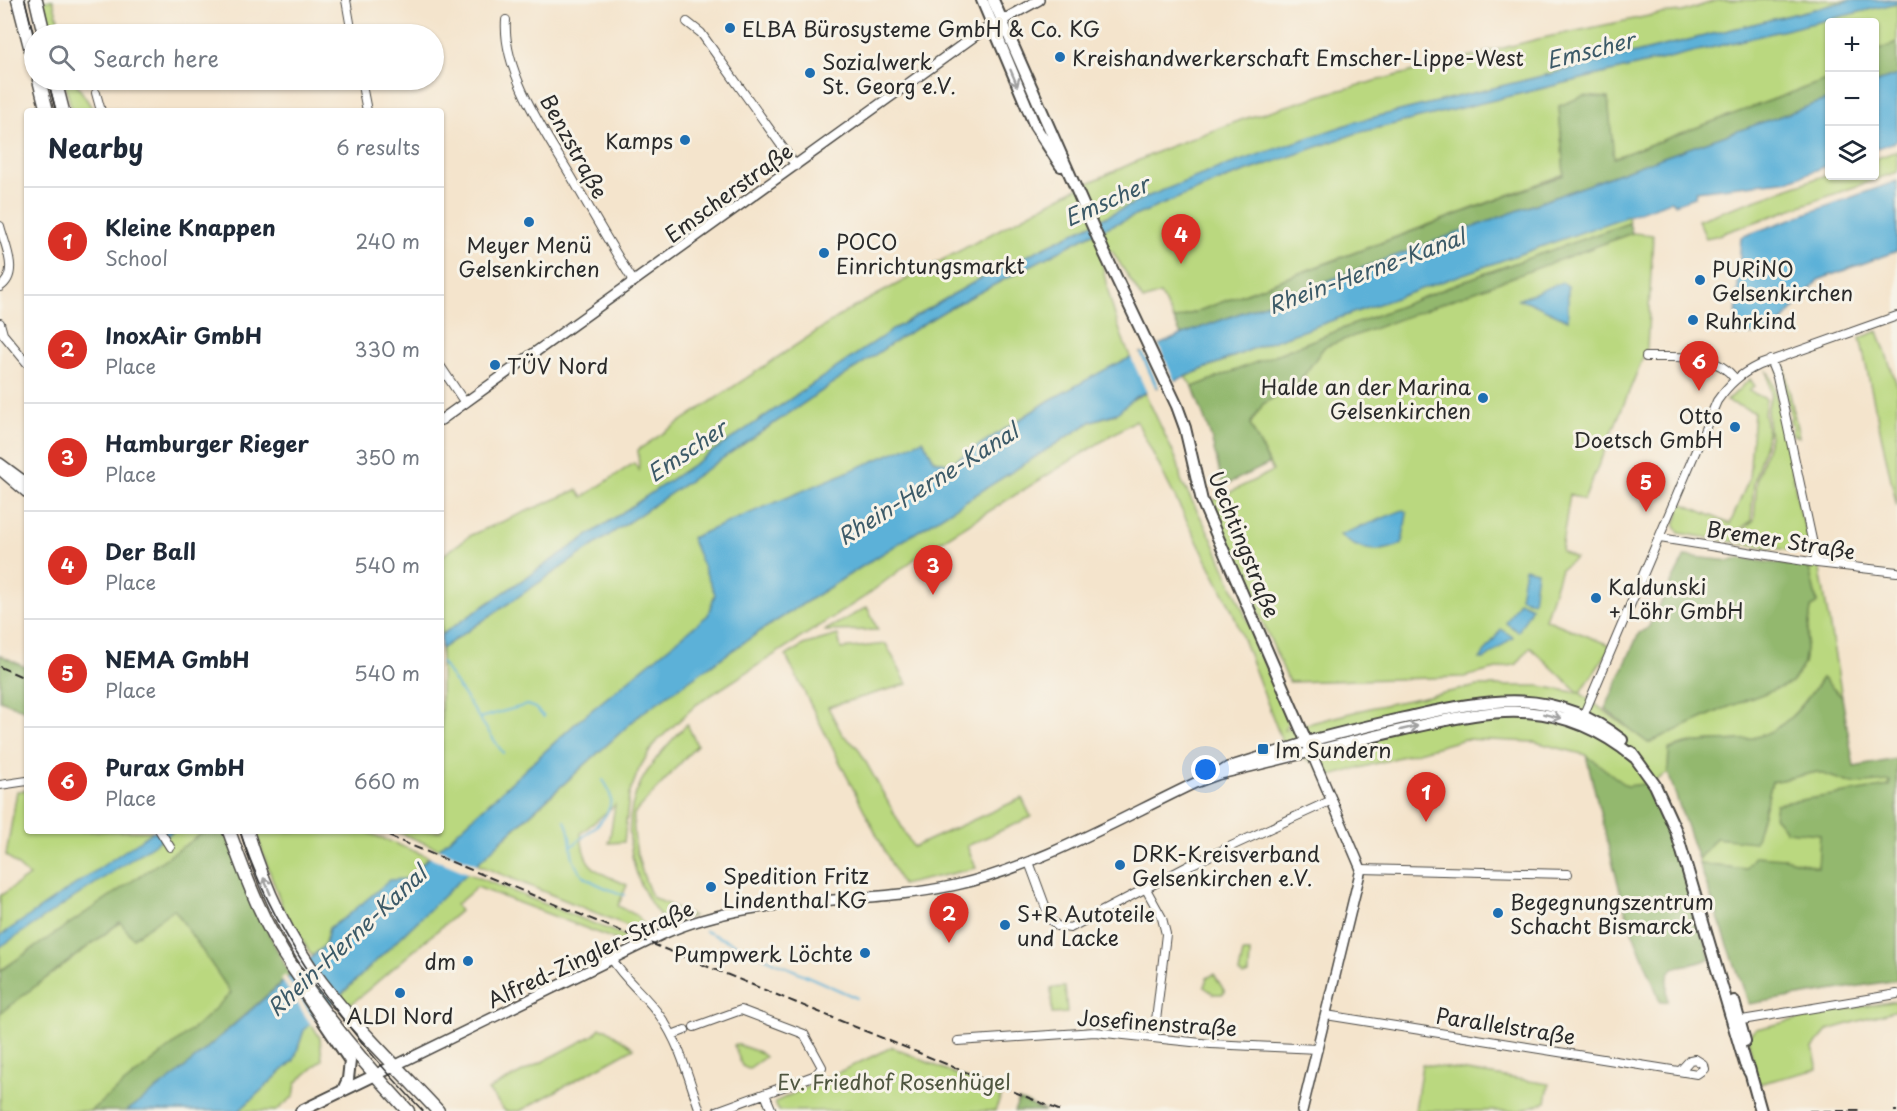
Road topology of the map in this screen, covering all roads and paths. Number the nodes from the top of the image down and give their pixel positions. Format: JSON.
{"nodes":[{"id":1,"x":18,"y":0,"type":"edge"},
{"id":2,"x":36,"y":0,"type":"edge"},
{"id":3,"x":346,"y":0,"type":"edge"},
{"id":4,"x":982,"y":0,"type":"edge"},
{"id":5,"x":993,"y":0,"type":"edge"},
{"id":6,"x":1040,"y":0,"type":"edge"},
{"id":7,"x":506,"y":20,"type":"dead end"},
{"id":8,"x":687,"y":22,"type":"dead end"},
{"id":9,"x":996,"y":22,"type":"junction"},
{"id":10,"x":24,"y":24,"type":"edge"},
{"id":11,"x":42,"y":24,"type":"edge"},
{"id":12,"x":350,"y":24,"type":"edge"},
{"id":13,"x":42,"y":90,"type":"edge"},
{"id":14,"x":58,"y":90,"type":"edge"},
{"id":15,"x":363,"y":90,"type":"edge"},
{"id":16,"x":96,"y":93,"type":"dead end"},
{"id":17,"x":46,"y":108,"type":"edge"},
{"id":18,"x":62,"y":108,"type":"edge"},
{"id":19,"x":100,"y":108,"type":"edge"},
{"id":20,"x":366,"y":108,"type":"edge"},
{"id":21,"x":796,"y":165,"type":"junction"},
{"id":22,"x":0,"y":226,"type":"edge"},
{"id":23,"x":634,"y":282,"type":"junction"},
{"id":24,"x":0,"y":287,"type":"edge"},
{"id":25,"x":1897,"y":316,"type":"edge"},
{"id":26,"x":0,"y":323,"type":"edge"},
{"id":27,"x":1646,"y":357,"type":"dead end"},
{"id":28,"x":24,"y":359,"type":"edge"},
{"id":29,"x":1770,"y":360,"type":"junction"},
{"id":30,"x":444,"y":372,"type":"edge"},
{"id":31,"x":1735,"y":379,"type":"junction"},
{"id":32,"x":465,"y":403,"type":"junction"},
{"id":33,"x":444,"y":418,"type":"edge"},
{"id":34,"x":0,"y":464,"type":"edge"},
{"id":35,"x":0,"y":470,"type":"edge"},
{"id":36,"x":24,"y":481,"type":"edge"},
{"id":37,"x":24,"y":490,"type":"edge"},
{"id":38,"x":1660,"y":538,"type":"junction"},
{"id":39,"x":1817,"y":563,"type":"junction"},
{"id":40,"x":1897,"y":572,"type":"edge"},
{"id":41,"x":1581,"y":720,"type":"junction"},
{"id":42,"x":1309,"y":747,"type":"junction"},
{"id":43,"x":24,"y":781,"type":"edge"},
{"id":44,"x":0,"y":785,"type":"edge"},
{"id":45,"x":1332,"y":800,"type":"junction"},
{"id":46,"x":162,"y":834,"type":"edge"},
{"id":47,"x":230,"y":834,"type":"edge"},
{"id":48,"x":248,"y":834,"type":"edge"},
{"id":49,"x":170,"y":847,"type":"dead end"},
{"id":50,"x":1029,"y":862,"type":"junction"},
{"id":51,"x":1361,"y":869,"type":"junction"},
{"id":52,"x":1568,"y":874,"type":"dead end"},
{"id":53,"x":1146,"y":889,"type":"junction"},
{"id":54,"x":612,"y":959,"type":"junction"},
{"id":55,"x":1897,"y":994,"type":"edge"},
{"id":56,"x":1326,"y":1014,"type":"junction"},
{"id":57,"x":325,"y":1019,"type":"junction"},
{"id":58,"x":1738,"y":1024,"type":"junction"},
{"id":59,"x":694,"y":1026,"type":"dead end"},
{"id":60,"x":685,"y":1030,"type":"dead end"},
{"id":61,"x":672,"y":1035,"type":"junction"},
{"id":62,"x":1154,"y":1038,"type":"junction"},
{"id":63,"x":958,"y":1041,"type":"dead end"},
{"id":64,"x":1318,"y":1048,"type":"junction"},
{"id":65,"x":394,"y":1066,"type":"junction"},
{"id":66,"x":1680,"y":1071,"type":"dead end"},
{"id":67,"x":375,"y":1074,"type":"junction"},
{"id":68,"x":343,"y":1090,"type":"junction"},
{"id":69,"x":765,"y":1094,"type":"junction"},
{"id":70,"x":303,"y":1110,"type":"edge"},
{"id":71,"x":408,"y":1111,"type":"edge"},
{"id":72,"x":438,"y":1111,"type":"edge"},
{"id":73,"x":700,"y":1111,"type":"edge"},
{"id":74,"x":717,"y":1111,"type":"edge"},
{"id":75,"x":772,"y":1111,"type":"edge"},
{"id":76,"x":1302,"y":1111,"type":"edge"},
{"id":77,"x":1761,"y":1111,"type":"edge"}],
"edges":[{"from":1,"to":10,"type":"main road"},
{"from":2,"to":11,"type":"main road"},
{"from":3,"to":12,"type":"street"},
{"from":4,"to":9,"type":"main road"},
{"from":5,"to":9,"type":"main road"},
{"from":6,"to":9,"type":"street","name":"Emscherstraße"},
{"from":7,"to":23,"type":"street","name":"Benzstraße"},
{"from":8,"to":21,"type":"street"},
{"from":9,"to":21,"type":"street","name":"Emscherstraße"},
{"from":9,"to":42,"type":"main road","name":"Uechtingstraße"},
{"from":13,"to":17,"type":"main road"},
{"from":14,"to":18,"type":"main road"},
{"from":15,"to":20,"type":"street"},
{"from":16,"to":19,"type":"street"},
{"from":21,"to":23,"type":"street","name":"Emscherstraße"},
{"from":22,"to":24,"type":"street"},
{"from":23,"to":32,"type":"street","name":"Emscherstraße"},
{"from":25,"to":29,"type":"street"},
{"from":26,"to":28,"type":"street"},
{"from":27,"to":31,"type":"street"},
{"from":29,"to":31,"type":"street"},
{"from":29,"to":39,"type":"street"},
{"from":30,"to":32,"type":"street"},
{"from":31,"to":38,"type":"street"},
{"from":32,"to":33,"type":"street","name":"Emscherstraße"},
{"from":34,"to":36,"type":"street"},
{"from":35,"to":37,"type":"street"},
{"from":38,"to":39,"type":"street","name":"Bremer Straße"},
{"from":38,"to":41,"type":"street"},
{"from":39,"to":40,"type":"street","name":"Bremer Straße"},
{"from":41,"to":42,"type":"main road"},
{"from":41,"to":58,"type":"main road"},
{"from":42,"to":45,"type":"street","name":"Uechtingstraße"},
{"from":42,"to":50,"type":"street","name":"Alfred-Zingler-Straße"},
{"from":43,"to":44,"type":"street"},
{"from":45,"to":51,"type":"street","name":"Uechtingstraße"},
{"from":45,"to":53,"type":"street"},
{"from":46,"to":49,"type":"street"},
{"from":47,"to":57,"type":"main road"},
{"from":65,"to":48,"type":"main road","one_way":true},
{"from":50,"to":53,"type":"street"},
{"from":50,"to":54,"type":"street","name":"Alfred-Zingler-Straße"},
{"from":51,"to":52,"type":"street"},
{"from":51,"to":56,"type":"street"},
{"from":53,"to":62,"type":"street"},
{"from":54,"to":61,"type":"street"},
{"from":54,"to":65,"type":"street","name":"Alfred-Zingler-Straße"},
{"from":55,"to":58,"type":"street"},
{"from":56,"to":64,"type":"street"},
{"from":56,"to":66,"type":"street","name":"Parallelstraße"},
{"from":57,"to":67,"type":"main road"},
{"from":57,"to":68,"type":"main road"},
{"from":58,"to":77,"type":"main road"},
{"from":59,"to":69,"type":"street"},
{"from":60,"to":61,"type":"street"},
{"from":61,"to":73,"type":"street"},
{"from":62,"to":63,"type":"street","name":"Josefinenstraße"},
{"from":62,"to":64,"type":"street","name":"Josefinenstraße"},
{"from":64,"to":76,"type":"street"},
{"from":65,"to":67,"type":"main road"},
{"from":65,"to":72,"type":"main road"},
{"from":67,"to":68,"type":"main road"},
{"from":67,"to":71,"type":"main road"},
{"from":68,"to":70,"type":"main road"},
{"from":69,"to":74,"type":"street"},
{"from":69,"to":75,"type":"street"}]}
